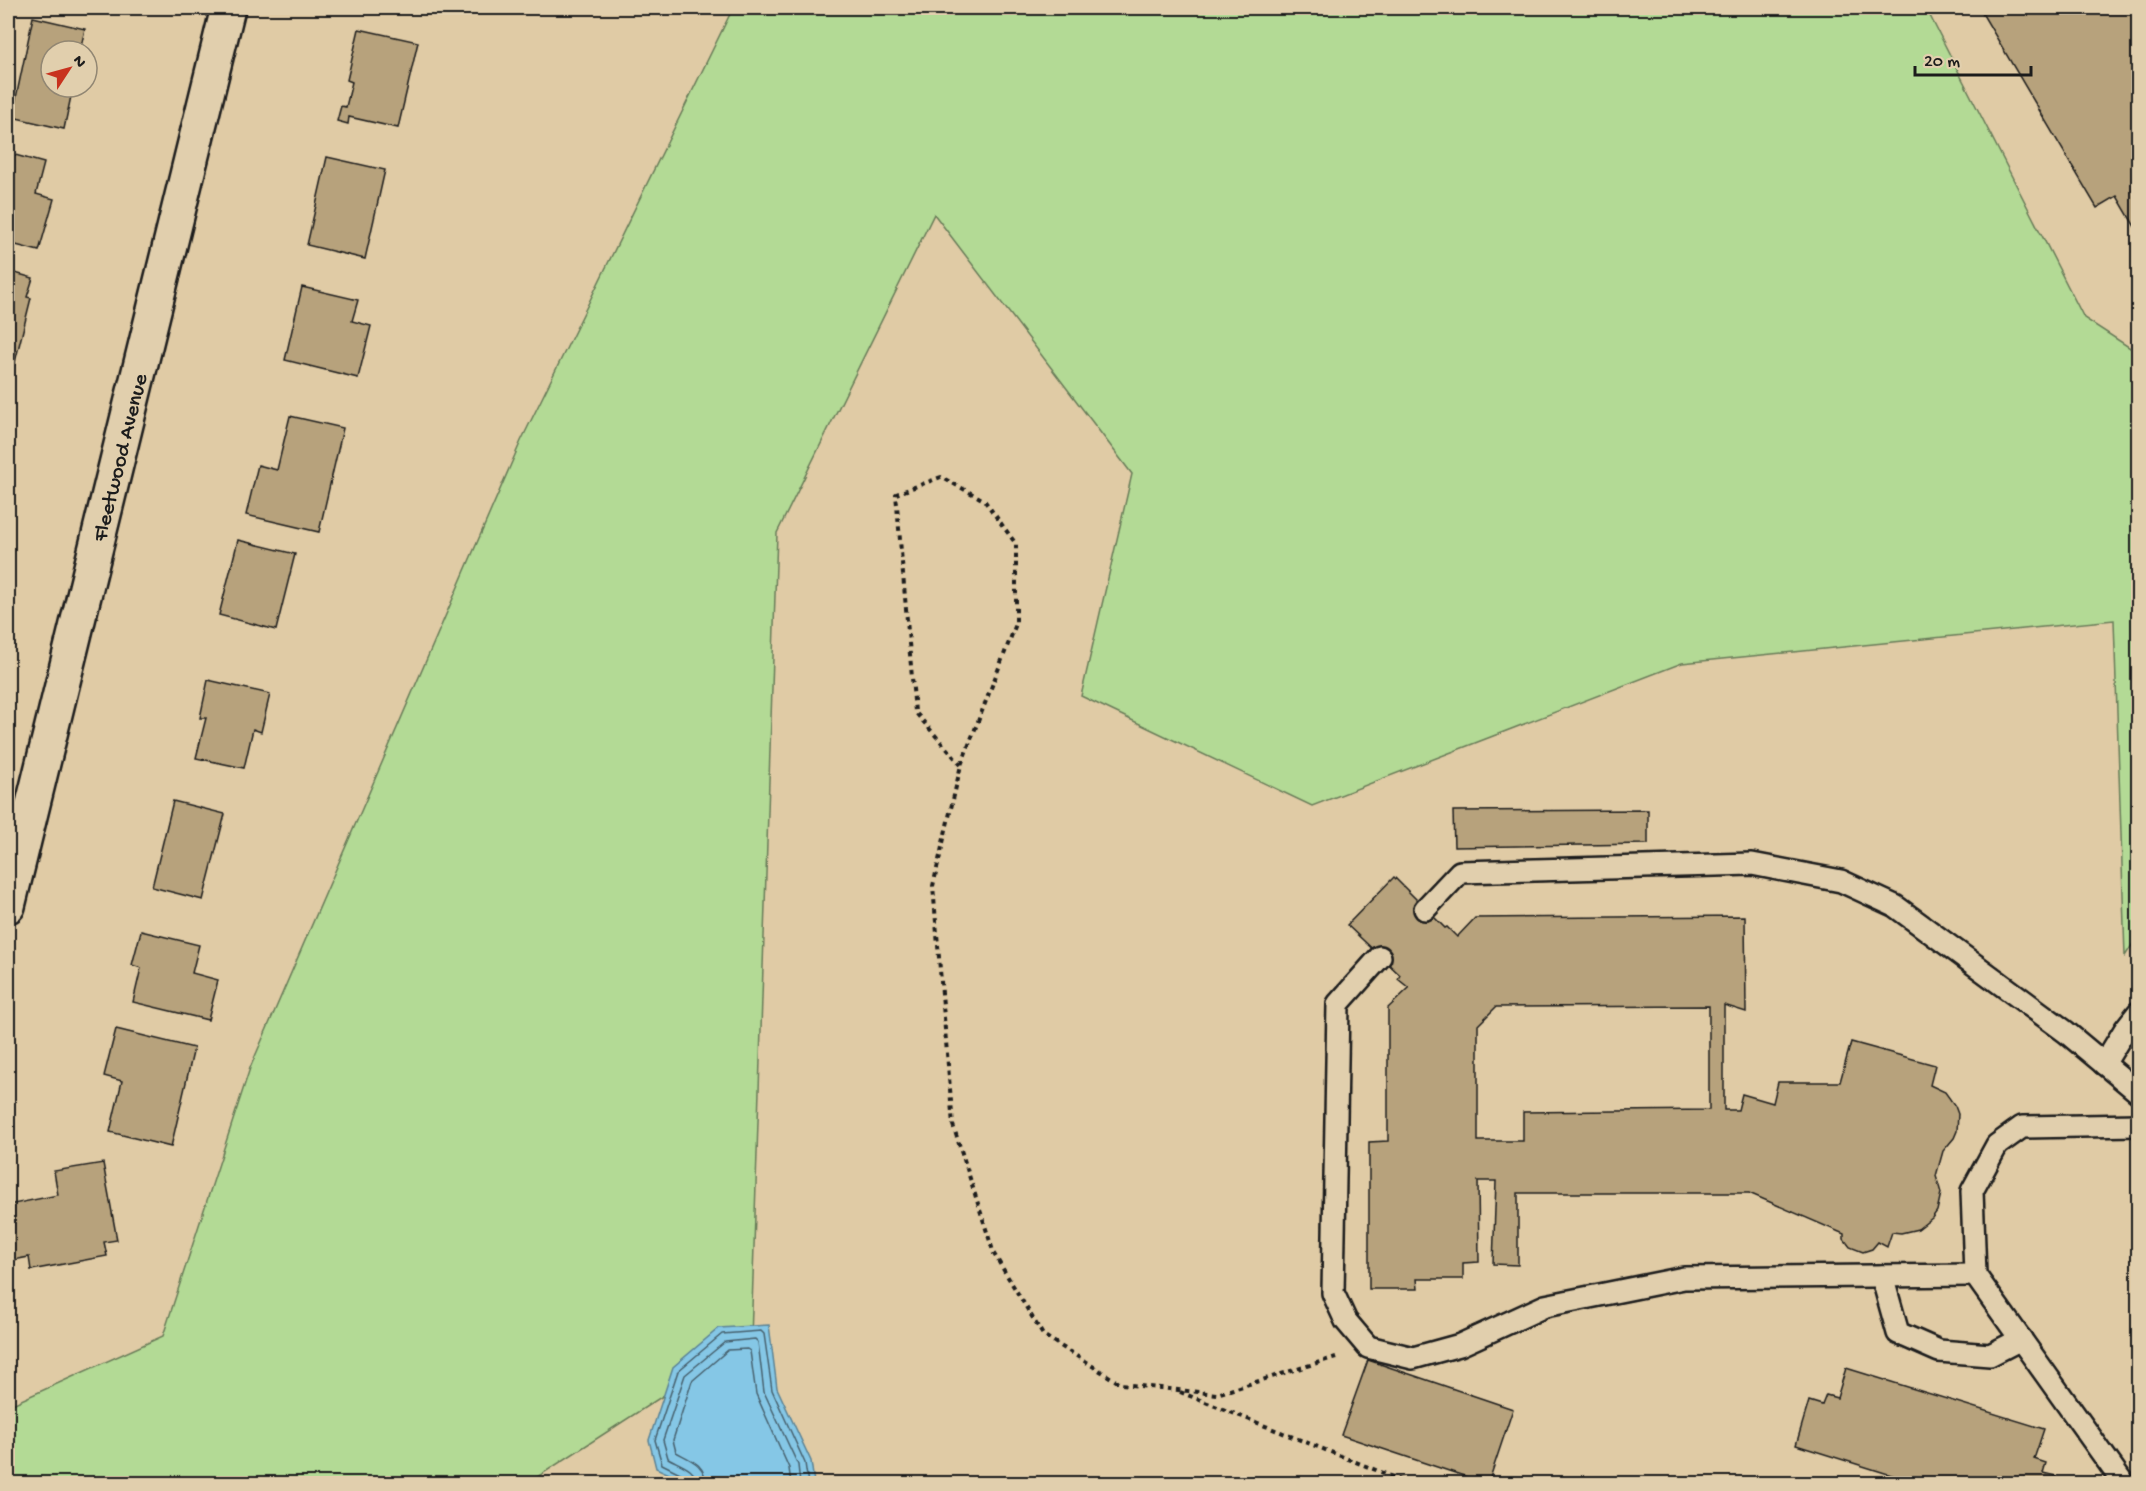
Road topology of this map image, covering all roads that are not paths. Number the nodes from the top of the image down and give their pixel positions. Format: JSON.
{"nodes":[{"id":1,"x":228,"y":8,"type":"edge"},
{"id":2,"x":8,"y":906,"type":"edge"},
{"id":3,"x":1425,"y":909,"type":"dead end"},
{"id":4,"x":1380,"y":957,"type":"dead end"},
{"id":5,"x":2139,"y":1013,"type":"edge"},
{"id":6,"x":2104,"y":1064,"type":"junction"},
{"id":7,"x":2139,"y":1092,"type":"edge"},
{"id":8,"x":2139,"y":1125,"type":"edge"},
{"id":9,"x":1975,"y":1275,"type":"junction"},
{"id":10,"x":1882,"y":1276,"type":"junction"},
{"id":11,"x":2021,"y":1339,"type":"junction"},
{"id":12,"x":2124,"y":1484,"type":"edge"}],
"edges":[{"from":1,"to":2,"type":"street","name":"Fleetwood Avenue"},
{"from":3,"to":6,"type":"lane"},
{"from":4,"to":10,"type":"lane"},
{"from":5,"to":6,"type":"lane"},
{"from":6,"to":7,"type":"lane"},
{"from":8,"to":9,"type":"lane"},
{"from":9,"to":10,"type":"lane"},
{"from":9,"to":11,"type":"lane"},
{"from":10,"to":11,"type":"lane"},
{"from":11,"to":12,"type":"lane"}]}
